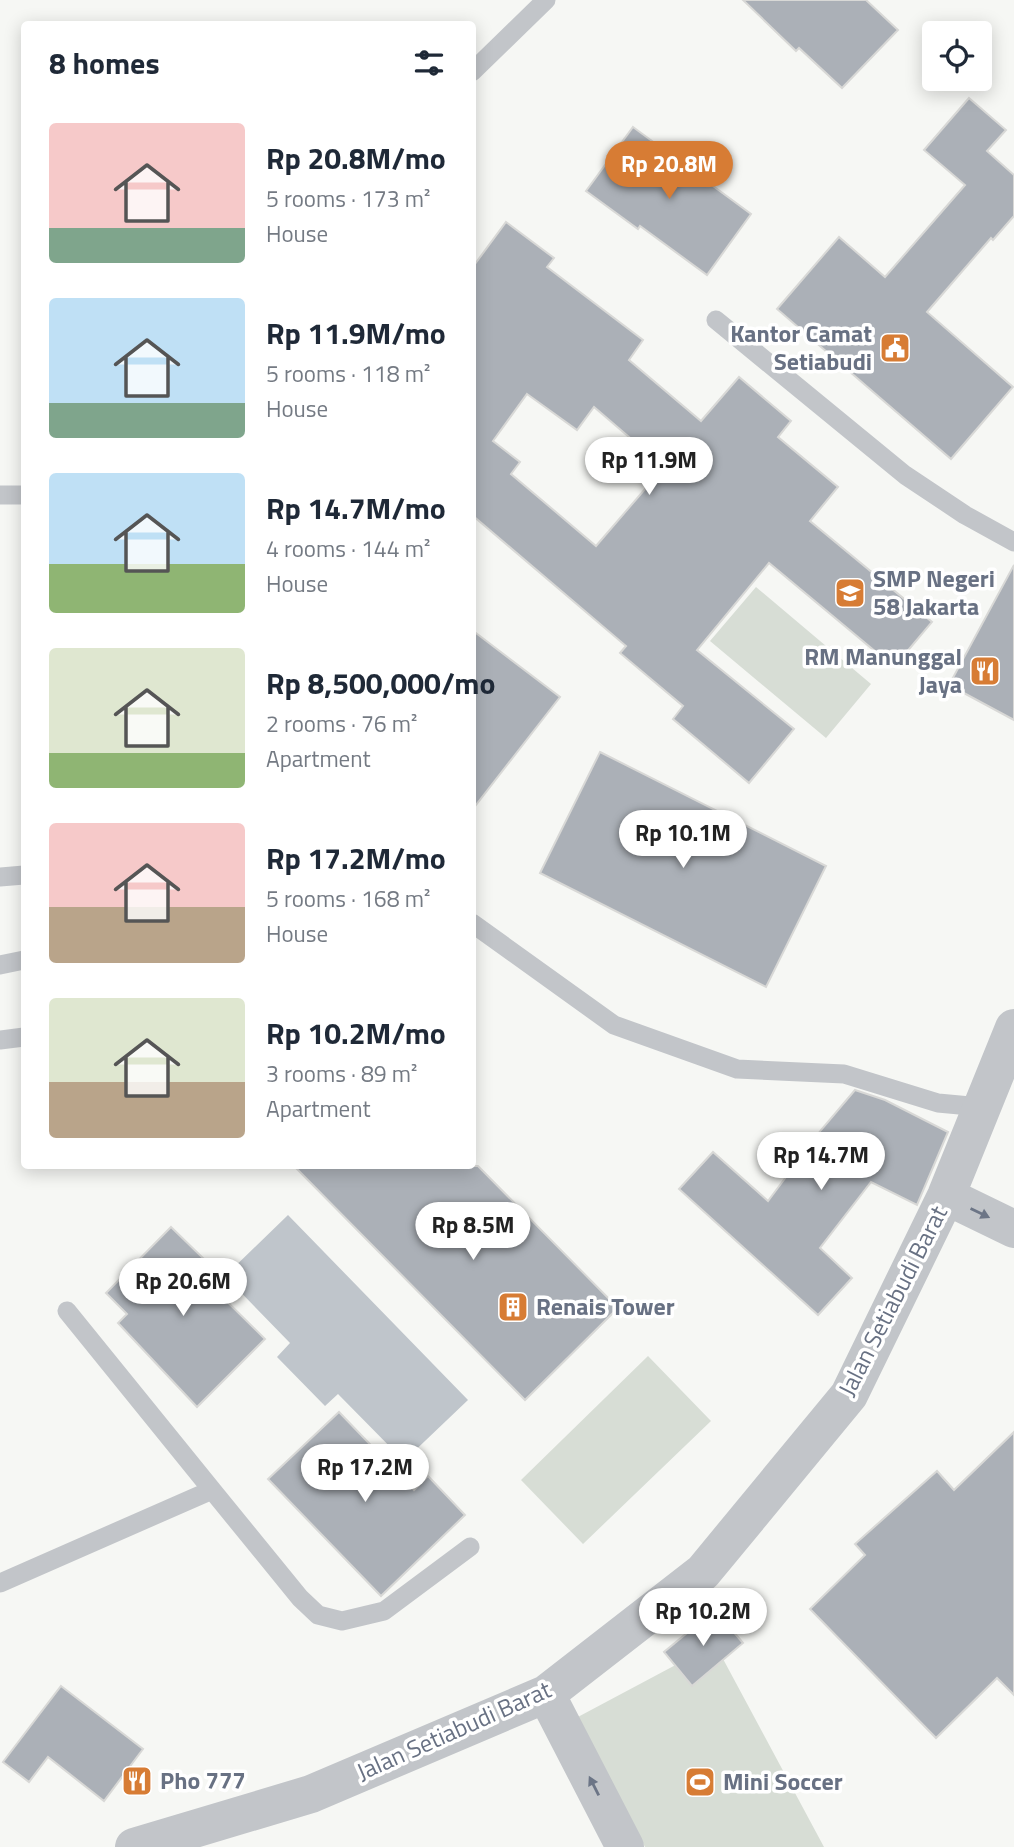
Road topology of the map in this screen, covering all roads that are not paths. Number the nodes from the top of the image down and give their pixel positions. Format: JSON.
{"nodes":[{"id":1,"x":546,"y":0,"type":"edge"},
{"id":2,"x":476,"y":68,"type":"edge"},
{"id":3,"x":716,"y":320,"type":"dead end"},
{"id":4,"x":0,"y":495,"type":"edge"},
{"id":5,"x":21,"y":495,"type":"edge"},
{"id":6,"x":1014,"y":542,"type":"edge"},
{"id":7,"x":21,"y":875,"type":"edge"},
{"id":8,"x":0,"y":877,"type":"edge"},
{"id":9,"x":476,"y":926,"type":"edge"},
{"id":10,"x":21,"y":962,"type":"edge"},
{"id":11,"x":0,"y":965,"type":"edge"},
{"id":12,"x":1014,"y":1028,"type":"edge"},
{"id":13,"x":21,"y":1037,"type":"edge"},
{"id":14,"x":0,"y":1040,"type":"edge"},
{"id":15,"x":981,"y":1107,"type":"junction"},
{"id":16,"x":946,"y":1196,"type":"junction"},
{"id":17,"x":1014,"y":1229,"type":"edge"},
{"id":18,"x":66,"y":1311,"type":"dead end"},
{"id":19,"x":212,"y":1490,"type":"junction"},
{"id":20,"x":470,"y":1547,"type":"dead end"},
{"id":21,"x":0,"y":1583,"type":"edge"},
{"id":22,"x":546,"y":1694,"type":"junction"},
{"id":23,"x":134,"y":1847,"type":"edge"},
{"id":24,"x":625,"y":1847,"type":"edge"}],
"edges":[{"from":1,"to":2,"type":"lane"},
{"from":3,"to":6,"type":"lane"},
{"from":4,"to":5,"type":"lane"},
{"from":7,"to":8,"type":"lane"},
{"from":9,"to":15,"type":"lane"},
{"from":10,"to":11,"type":"lane"},
{"from":12,"to":15,"type":"street","name":"Jalan Setiabudi Barat"},
{"from":13,"to":14,"type":"lane"},
{"from":15,"to":16,"type":"street","name":"Jalan Setiabudi Barat"},
{"from":16,"to":17,"type":"street","one_way":true},
{"from":16,"to":22,"type":"street","name":"Jalan Setiabudi Barat"},
{"from":18,"to":19,"type":"lane"},
{"from":19,"to":20,"type":"lane"},
{"from":19,"to":21,"type":"lane"},
{"from":22,"to":23,"type":"street","name":"Jalan Setiabudi Barat"},
{"from":24,"to":22,"type":"street","one_way":true}]}
